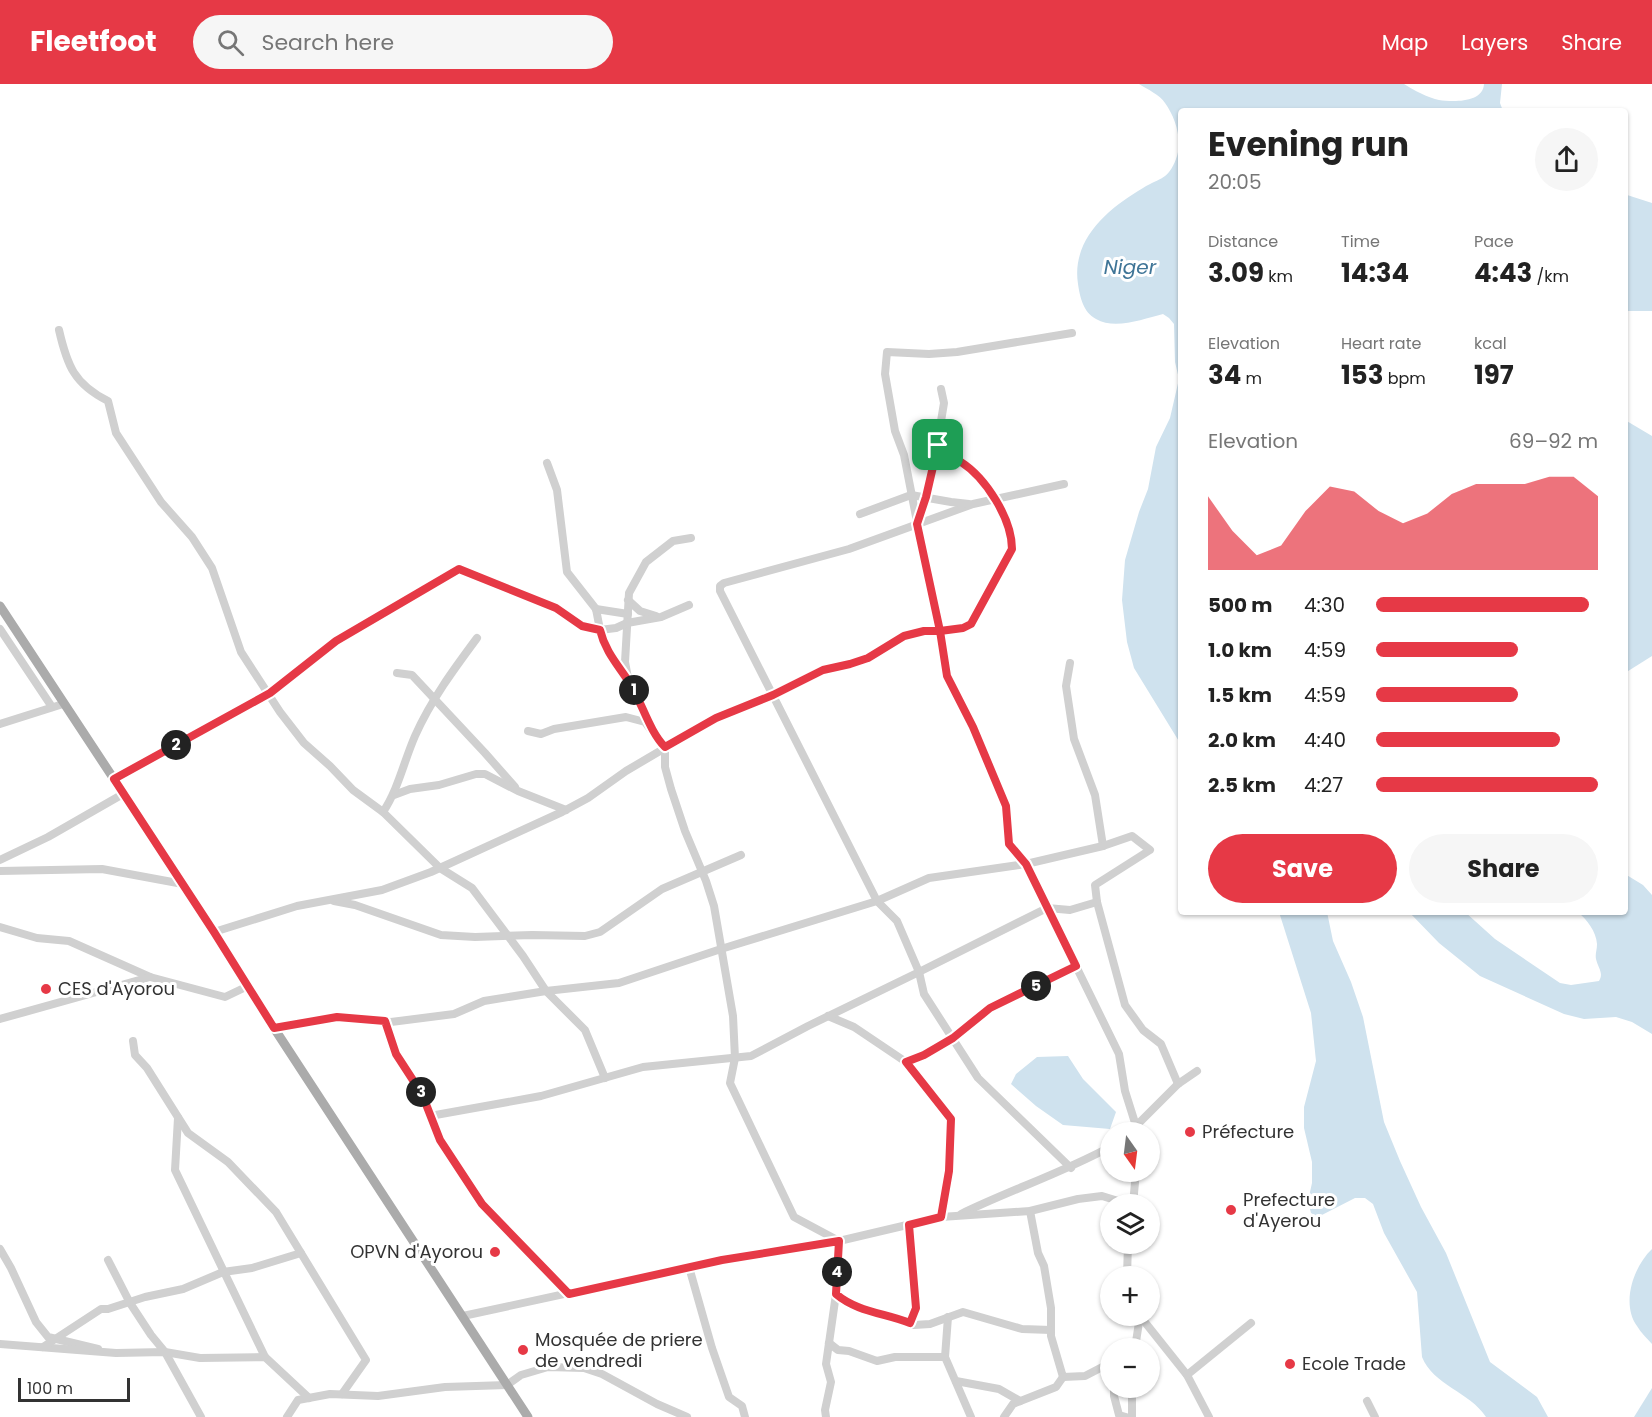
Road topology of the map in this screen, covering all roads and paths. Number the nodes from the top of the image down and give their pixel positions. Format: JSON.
{"nodes":[{"id":1,"x":59,"y":330,"type":"dead end"},
{"id":2,"x":1072,"y":333,"type":"dead end"},
{"id":3,"x":941,"y":389,"type":"dead end"},
{"id":4,"x":938,"y":445,"type":"junction"},
{"id":5,"x":547,"y":463,"type":"dead end"},
{"id":6,"x":1064,"y":484,"type":"dead end"},
{"id":7,"x":911,"y":495,"type":"junction"},
{"id":8,"x":926,"y":497,"type":"junction"},
{"id":9,"x":996,"y":500,"type":"junction"},
{"id":10,"x":973,"y":504,"type":"junction"},
{"id":11,"x":860,"y":514,"type":"dead end"},
{"id":12,"x":917,"y":524,"type":"junction"},
{"id":13,"x":691,"y":538,"type":"dead end"},
{"id":14,"x":628,"y":600,"type":"junction"},
{"id":15,"x":689,"y":605,"type":"dead end"},
{"id":16,"x":0,"y":606,"type":"edge"},
{"id":17,"x":596,"y":609,"type":"junction"},
{"id":18,"x":661,"y":617,"type":"junction"},
{"id":19,"x":627,"y":618,"type":"junction"},
{"id":20,"x":0,"y":629,"type":"edge"},
{"id":21,"x":600,"y":630,"type":"junction"},
{"id":22,"x":940,"y":631,"type":"junction"},
{"id":23,"x":477,"y":638,"type":"dead end"},
{"id":24,"x":1070,"y":663,"type":"dead end"},
{"id":25,"x":397,"y":673,"type":"dead end"},
{"id":26,"x":629,"y":682,"type":"junction"},
{"id":27,"x":268,"y":694,"type":"junction"},
{"id":28,"x":773,"y":695,"type":"junction"},
{"id":29,"x":434,"y":699,"type":"junction"},
{"id":30,"x":63,"y":704,"type":"junction"},
{"id":31,"x":52,"y":708,"type":"junction"},
{"id":32,"x":0,"y":724,"type":"edge"},
{"id":33,"x":528,"y":731,"type":"dead end"},
{"id":34,"x":658,"y":740,"type":"junction"},
{"id":35,"x":665,"y":747,"type":"junction"},
{"id":36,"x":114,"y":779,"type":"junction"},
{"id":37,"x":518,"y":791,"type":"junction"},
{"id":38,"x":123,"y":794,"type":"junction"},
{"id":39,"x":394,"y":795,"type":"junction"},
{"id":40,"x":566,"y":810,"type":"junction"},
{"id":41,"x":382,"y":812,"type":"junction"},
{"id":42,"x":1103,"y":846,"type":"junction"},
{"id":43,"x":741,"y":855,"type":"dead end"},
{"id":44,"x":0,"y":860,"type":"edge"},
{"id":45,"x":1026,"y":864,"type":"junction"},
{"id":46,"x":440,"y":868,"type":"junction"},
{"id":47,"x":0,"y":871,"type":"edge"},
{"id":48,"x":702,"y":871,"type":"junction"},
{"id":49,"x":183,"y":884,"type":"junction"},
{"id":50,"x":327,"y":900,"type":"junction"},
{"id":51,"x":878,"y":901,"type":"junction"},
{"id":52,"x":1097,"y":902,"type":"junction"},
{"id":53,"x":1047,"y":908,"type":"junction"},
{"id":54,"x":0,"y":927,"type":"edge"},
{"id":55,"x":214,"y":932,"type":"junction"},
{"id":56,"x":508,"y":936,"type":"junction"},
{"id":57,"x":721,"y":949,"type":"junction"},
{"id":58,"x":1076,"y":966,"type":"junction"},
{"id":59,"x":919,"y":972,"type":"junction"},
{"id":60,"x":150,"y":977,"type":"junction"},
{"id":61,"x":248,"y":986,"type":"junction"},
{"id":62,"x":546,"y":991,"type":"junction"},
{"id":63,"x":828,"y":1016,"type":"junction"},
{"id":64,"x":0,"y":1019,"type":"edge"},
{"id":65,"x":385,"y":1021,"type":"junction"},
{"id":66,"x":274,"y":1028,"type":"junction"},
{"id":67,"x":953,"y":1038,"type":"junction"},
{"id":68,"x":133,"y":1041,"type":"dead end"},
{"id":69,"x":735,"y":1058,"type":"junction"},
{"id":70,"x":906,"y":1062,"type":"junction"},
{"id":71,"x":1197,"y":1071,"type":"dead end"},
{"id":72,"x":605,"y":1078,"type":"junction"},
{"id":73,"x":1178,"y":1084,"type":"junction"},
{"id":74,"x":430,"y":1116,"type":"junction"},
{"id":75,"x":178,"y":1118,"type":"junction"},
{"id":76,"x":1134,"y":1122,"type":"edge"},
{"id":77,"x":1143,"y":1122,"type":"edge"},
{"id":78,"x":1100,"y":1152,"type":"edge"},
{"id":79,"x":1071,"y":1168,"type":"junction"},
{"id":80,"x":1100,"y":1196,"type":"edge"},
{"id":81,"x":1030,"y":1211,"type":"junction"},
{"id":82,"x":941,"y":1217,"type":"junction"},
{"id":83,"x":956,"y":1217,"type":"junction"},
{"id":84,"x":909,"y":1225,"type":"junction"},
{"id":85,"x":839,"y":1241,"type":"junction"},
{"id":86,"x":0,"y":1249,"type":"edge"},
{"id":87,"x":301,"y":1253,"type":"junction"},
{"id":88,"x":108,"y":1260,"type":"dead end"},
{"id":89,"x":689,"y":1267,"type":"junction"},
{"id":90,"x":223,"y":1272,"type":"junction"},
{"id":91,"x":569,"y":1294,"type":"junction"},
{"id":92,"x":836,"y":1294,"type":"junction"},
{"id":93,"x":130,"y":1303,"type":"junction"},
{"id":94,"x":463,"y":1316,"type":"junction"},
{"id":95,"x":948,"y":1317,"type":"junction"},
{"id":96,"x":910,"y":1323,"type":"junction"},
{"id":97,"x":1251,"y":1323,"type":"dead end"},
{"id":98,"x":1148,"y":1326,"type":"edge"},
{"id":99,"x":1051,"y":1330,"type":"junction"},
{"id":100,"x":55,"y":1339,"type":"junction"},
{"id":101,"x":2,"y":1342,"type":"edge"},
{"id":102,"x":829,"y":1342,"type":"junction"},
{"id":103,"x":43,"y":1347,"type":"junction"},
{"id":104,"x":107,"y":1352,"type":"junction"},
{"id":105,"x":165,"y":1352,"type":"junction"},
{"id":106,"x":265,"y":1357,"type":"junction"},
{"id":107,"x":945,"y":1357,"type":"junction"},
{"id":108,"x":1100,"y":1368,"type":"edge"},
{"id":109,"x":1187,"y":1376,"type":"junction"},
{"id":110,"x":1063,"y":1377,"type":"junction"},
{"id":111,"x":956,"y":1381,"type":"junction"},
{"id":112,"x":507,"y":1385,"type":"junction"},
{"id":113,"x":342,"y":1394,"type":"junction"},
{"id":114,"x":309,"y":1398,"type":"junction"},
{"id":115,"x":1115,"y":1398,"type":"edge"},
{"id":116,"x":1132,"y":1398,"type":"edge"},
{"id":117,"x":1020,"y":1401,"type":"junction"},
{"id":118,"x":1367,"y":1401,"type":"dead end"},
{"id":119,"x":1120,"y":1416,"type":"edge"},
{"id":120,"x":201,"y":1417,"type":"edge"},
{"id":121,"x":287,"y":1417,"type":"edge"},
{"id":122,"x":528,"y":1417,"type":"edge"},
{"id":123,"x":687,"y":1417,"type":"edge"},
{"id":124,"x":745,"y":1417,"type":"edge"},
{"id":125,"x":826,"y":1417,"type":"edge"},
{"id":126,"x":971,"y":1417,"type":"edge"},
{"id":127,"x":1004,"y":1417,"type":"edge"},
{"id":128,"x":1132,"y":1417,"type":"edge"},
{"id":129,"x":1209,"y":1417,"type":"edge"},
{"id":130,"x":1374,"y":1417,"type":"edge"}],
"edges":[{"from":1,"to":27,"type":"street"},
{"from":2,"to":7,"type":"street"},
{"from":3,"to":4,"type":"street"},
{"from":4,"to":8,"type":"street"},
{"from":4,"to":9,"type":"street"},
{"from":5,"to":17,"type":"street"},
{"from":6,"to":9,"type":"street"},
{"from":7,"to":8,"type":"street"},
{"from":7,"to":11,"type":"street"},
{"from":7,"to":12,"type":"street"},
{"from":8,"to":10,"type":"street"},
{"from":8,"to":12,"type":"street"},
{"from":9,"to":10,"type":"street"},
{"from":9,"to":22,"type":"street"},
{"from":10,"to":12,"type":"street"},
{"from":12,"to":22,"type":"street"},
{"from":12,"to":28,"type":"street"},
{"from":13,"to":14,"type":"street"},
{"from":14,"to":18,"type":"street"},
{"from":14,"to":19,"type":"street"},
{"from":15,"to":18,"type":"street"},
{"from":16,"to":30,"type":"main road"},
{"from":17,"to":19,"type":"street"},
{"from":17,"to":21,"type":"street"},
{"from":18,"to":19,"type":"street"},
{"from":19,"to":21,"type":"street"},
{"from":19,"to":26,"type":"street"},
{"from":20,"to":31,"type":"street"},
{"from":21,"to":26,"type":"street"},
{"from":21,"to":27,"type":"street"},
{"from":22,"to":28,"type":"street"},
{"from":22,"to":45,"type":"street"},
{"from":23,"to":29,"type":"street"},
{"from":24,"to":42,"type":"street"},
{"from":25,"to":29,"type":"street"},
{"from":26,"to":34,"type":"street"},
{"from":27,"to":36,"type":"street"},
{"from":27,"to":41,"type":"street"},
{"from":28,"to":35,"type":"street"},
{"from":28,"to":51,"type":"street"},
{"from":29,"to":37,"type":"street"},
{"from":29,"to":39,"type":"street"},
{"from":30,"to":31,"type":"street"},
{"from":30,"to":36,"type":"main road"},
{"from":31,"to":32,"type":"street"},
{"from":33,"to":34,"type":"street"},
{"from":34,"to":35,"type":"street"},
{"from":35,"to":40,"type":"street"},
{"from":35,"to":48,"type":"street"},
{"from":36,"to":38,"type":"main road"},
{"from":37,"to":39,"type":"street"},
{"from":37,"to":40,"type":"street"},
{"from":38,"to":44,"type":"street"},
{"from":38,"to":49,"type":"main road"},
{"from":39,"to":41,"type":"street"},
{"from":40,"to":46,"type":"street"},
{"from":41,"to":46,"type":"street"},
{"from":42,"to":45,"type":"street"},
{"from":42,"to":52,"type":"street"},
{"from":43,"to":48,"type":"street"},
{"from":45,"to":51,"type":"street"},
{"from":45,"to":53,"type":"street"},
{"from":46,"to":50,"type":"street"},
{"from":46,"to":56,"type":"street"},
{"from":47,"to":49,"type":"street"},
{"from":48,"to":56,"type":"street"},
{"from":48,"to":57,"type":"street"},
{"from":49,"to":55,"type":"main road"},
{"from":50,"to":55,"type":"street"},
{"from":50,"to":56,"type":"street"},
{"from":51,"to":57,"type":"street"},
{"from":51,"to":59,"type":"street"},
{"from":52,"to":53,"type":"street"},
{"from":52,"to":73,"type":"street"},
{"from":53,"to":58,"type":"street"},
{"from":53,"to":59,"type":"street"},
{"from":54,"to":60,"type":"street"},
{"from":55,"to":61,"type":"main road"},
{"from":56,"to":62,"type":"street"},
{"from":57,"to":62,"type":"street"},
{"from":57,"to":69,"type":"street"},
{"from":58,"to":67,"type":"street"},
{"from":58,"to":76,"type":"street"},
{"from":59,"to":63,"type":"street"},
{"from":59,"to":67,"type":"street"},
{"from":60,"to":61,"type":"street"},
{"from":60,"to":64,"type":"street"},
{"from":61,"to":66,"type":"main road"},
{"from":62,"to":65,"type":"street"},
{"from":62,"to":72,"type":"street"},
{"from":63,"to":69,"type":"street"},
{"from":63,"to":70,"type":"street"},
{"from":65,"to":66,"type":"street"},
{"from":65,"to":74,"type":"street"},
{"from":66,"to":94,"type":"main road"},
{"from":67,"to":70,"type":"street"},
{"from":67,"to":79,"type":"street"},
{"from":68,"to":75,"type":"street"},
{"from":69,"to":72,"type":"street"},
{"from":69,"to":85,"type":"street"},
{"from":70,"to":82,"type":"street"},
{"from":71,"to":73,"type":"street"},
{"from":72,"to":74,"type":"street"},
{"from":73,"to":77,"type":"street"},
{"from":74,"to":91,"type":"street"},
{"from":75,"to":87,"type":"street"},
{"from":75,"to":90,"type":"street"},
{"from":78,"to":79,"type":"street"},
{"from":79,"to":83,"type":"street"},
{"from":80,"to":81,"type":"street"},
{"from":81,"to":83,"type":"street"},
{"from":81,"to":99,"type":"street"},
{"from":82,"to":83,"type":"street"},
{"from":82,"to":84,"type":"street"},
{"from":84,"to":85,"type":"street"},
{"from":84,"to":96,"type":"street"},
{"from":85,"to":89,"type":"street"},
{"from":85,"to":92,"type":"street"},
{"from":86,"to":100,"type":"street"},
{"from":87,"to":90,"type":"street"},
{"from":87,"to":113,"type":"street"},
{"from":88,"to":93,"type":"street"},
{"from":89,"to":91,"type":"street"},
{"from":89,"to":124,"type":"street"},
{"from":90,"to":93,"type":"street"},
{"from":90,"to":106,"type":"street"},
{"from":91,"to":94,"type":"street"},
{"from":92,"to":96,"type":"street"},
{"from":92,"to":102,"type":"street"},
{"from":93,"to":100,"type":"street"},
{"from":93,"to":105,"type":"street"},
{"from":94,"to":112,"type":"main road"},
{"from":95,"to":96,"type":"street"},
{"from":95,"to":99,"type":"street"},
{"from":95,"to":107,"type":"street"},
{"from":97,"to":109,"type":"street"},
{"from":98,"to":109,"type":"street"},
{"from":99,"to":110,"type":"street"},
{"from":100,"to":103,"type":"street"},
{"from":100,"to":104,"type":"street"},
{"from":101,"to":103,"type":"street"},
{"from":102,"to":107,"type":"street"},
{"from":102,"to":125,"type":"street"},
{"from":103,"to":104,"type":"street"},
{"from":104,"to":105,"type":"street"},
{"from":105,"to":106,"type":"street"},
{"from":105,"to":120,"type":"street"},
{"from":106,"to":114,"type":"street"},
{"from":107,"to":111,"type":"street"},
{"from":108,"to":110,"type":"street"},
{"from":109,"to":129,"type":"street"},
{"from":110,"to":117,"type":"street"},
{"from":111,"to":117,"type":"street"},
{"from":111,"to":126,"type":"street"},
{"from":112,"to":113,"type":"street"},
{"from":112,"to":122,"type":"main road"},
{"from":112,"to":123,"type":"street"},
{"from":113,"to":114,"type":"street"},
{"from":114,"to":121,"type":"street"},
{"from":115,"to":119,"type":"street"},
{"from":116,"to":128,"type":"street"},
{"from":117,"to":127,"type":"street"},
{"from":118,"to":130,"type":"street"}]}
